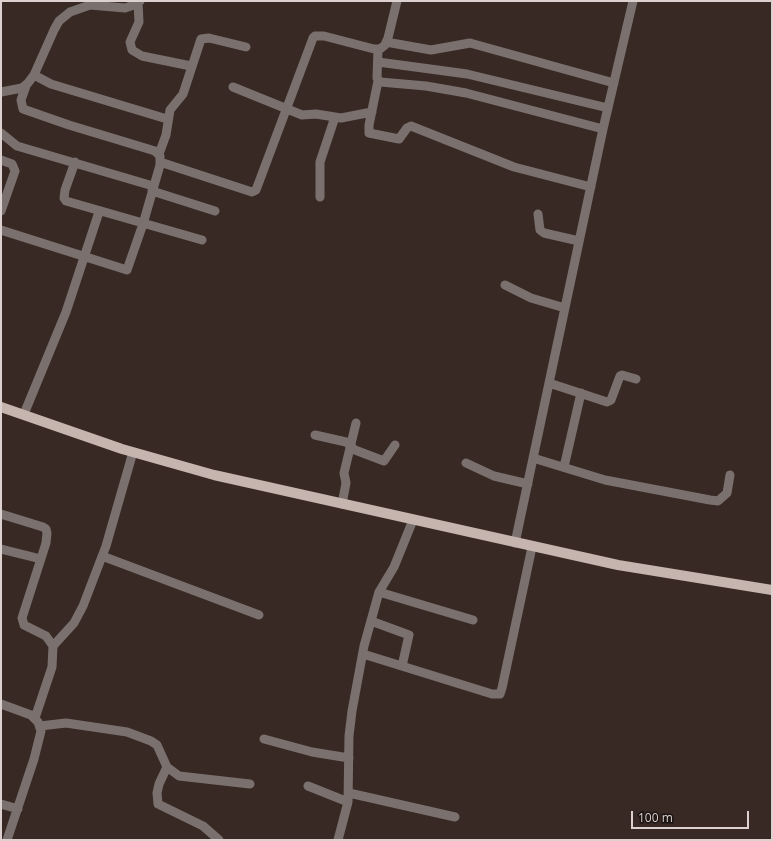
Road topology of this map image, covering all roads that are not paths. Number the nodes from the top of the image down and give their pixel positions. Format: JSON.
{"nodes":[{"id":1,"x":397,"y":1,"type":"edge"},
{"id":2,"x":633,"y":1,"type":"edge"},
{"id":3,"x":139,"y":2,"type":"edge"},
{"id":4,"x":386,"y":42,"type":"junction"},
{"id":5,"x":246,"y":47,"type":"dead end"},
{"id":6,"x":378,"y":49,"type":"junction"},
{"id":7,"x":378,"y":62,"type":"junction"},
{"id":8,"x":191,"y":66,"type":"junction"},
{"id":9,"x":34,"y":75,"type":"junction"},
{"id":10,"x":378,"y":81,"type":"junction"},
{"id":11,"x":614,"y":83,"type":"junction"},
{"id":12,"x":26,"y":86,"type":"junction"},
{"id":13,"x":233,"y":87,"type":"dead end"},
{"id":14,"x":1,"y":92,"type":"edge"},
{"id":15,"x":286,"y":108,"type":"junction"},
{"id":16,"x":608,"y":108,"type":"junction"},
{"id":17,"x":372,"y":112,"type":"junction"},
{"id":18,"x":335,"y":117,"type":"junction"},
{"id":19,"x":167,"y":119,"type":"junction"},
{"id":20,"x":603,"y":129,"type":"junction"},
{"id":21,"x":1,"y":133,"type":"edge"},
{"id":22,"x":159,"y":158,"type":"junction"},
{"id":23,"x":1,"y":160,"type":"edge"},
{"id":24,"x":75,"y":162,"type":"junction"},
{"id":25,"x":591,"y":187,"type":"junction"},
{"id":26,"x":153,"y":188,"type":"junction"},
{"id":27,"x":320,"y":197,"type":"dead end"},
{"id":28,"x":1,"y":211,"type":"edge"},
{"id":29,"x":215,"y":211,"type":"dead end"},
{"id":30,"x":99,"y":212,"type":"junction"},
{"id":31,"x":538,"y":214,"type":"dead end"},
{"id":32,"x":143,"y":224,"type":"junction"},
{"id":33,"x":1,"y":230,"type":"edge"},
{"id":34,"x":202,"y":240,"type":"dead end"},
{"id":35,"x":579,"y":241,"type":"junction"},
{"id":36,"x":84,"y":258,"type":"junction"},
{"id":37,"x":505,"y":285,"type":"dead end"},
{"id":38,"x":565,"y":308,"type":"junction"},
{"id":39,"x":636,"y":379,"type":"dead end"},
{"id":40,"x":550,"y":383,"type":"junction"},
{"id":41,"x":581,"y":393,"type":"junction"},
{"id":42,"x":1,"y":407,"type":"edge"},
{"id":43,"x":24,"y":414,"type":"junction"},
{"id":44,"x":356,"y":424,"type":"dead end"},
{"id":45,"x":315,"y":435,"type":"dead end"},
{"id":46,"x":394,"y":445,"type":"dead end"},
{"id":47,"x":350,"y":446,"type":"junction"},
{"id":48,"x":134,"y":452,"type":"junction"},
{"id":49,"x":533,"y":458,"type":"junction"},
{"id":50,"x":466,"y":463,"type":"dead end"},
{"id":51,"x":564,"y":467,"type":"junction"},
{"id":52,"x":730,"y":474,"type":"dead end"},
{"id":53,"x":528,"y":484,"type":"junction"},
{"id":54,"x":342,"y":504,"type":"junction"},
{"id":55,"x":1,"y":514,"type":"edge"},
{"id":56,"x":413,"y":520,"type":"junction"},
{"id":57,"x":515,"y":543,"type":"junction"},
{"id":58,"x":532,"y":547,"type":"junction"},
{"id":59,"x":1,"y":548,"type":"edge"},
{"id":60,"x":102,"y":556,"type":"junction"},
{"id":61,"x":41,"y":558,"type":"junction"},
{"id":62,"x":772,"y":590,"type":"edge"},
{"id":63,"x":380,"y":592,"type":"junction"},
{"id":64,"x":259,"y":615,"type":"dead end"},
{"id":65,"x":473,"y":620,"type":"dead end"},
{"id":66,"x":372,"y":621,"type":"junction"},
{"id":67,"x":54,"y":646,"type":"junction"},
{"id":68,"x":363,"y":654,"type":"junction"},
{"id":69,"x":402,"y":666,"type":"junction"},
{"id":70,"x":1,"y":704,"type":"edge"},
{"id":71,"x":38,"y":722,"type":"junction"},
{"id":72,"x":264,"y":739,"type":"dead end"},
{"id":73,"x":349,"y":758,"type":"junction"},
{"id":74,"x":167,"y":767,"type":"junction"},
{"id":75,"x":250,"y":784,"type":"dead end"},
{"id":76,"x":308,"y":786,"type":"dead end"},
{"id":77,"x":349,"y":798,"type":"junction"},
{"id":78,"x":1,"y":804,"type":"edge"},
{"id":79,"x":18,"y":809,"type":"junction"},
{"id":80,"x":455,"y":817,"type":"dead end"},
{"id":81,"x":8,"y":840,"type":"edge"},
{"id":82,"x":219,"y":840,"type":"edge"},
{"id":83,"x":338,"y":840,"type":"edge"}],
"edges":[{"from":1,"to":4,"type":"street"},
{"from":2,"to":11,"type":"street"},
{"from":3,"to":8,"type":"street"},
{"from":3,"to":9,"type":"street"},
{"from":4,"to":6,"type":"street"},
{"from":4,"to":11,"type":"street"},
{"from":5,"to":8,"type":"street"},
{"from":6,"to":7,"type":"street"},
{"from":6,"to":15,"type":"street"},
{"from":7,"to":10,"type":"street"},
{"from":7,"to":16,"type":"street"},
{"from":8,"to":19,"type":"street"},
{"from":9,"to":12,"type":"street"},
{"from":9,"to":19,"type":"street"},
{"from":10,"to":17,"type":"street"},
{"from":10,"to":20,"type":"street"},
{"from":11,"to":16,"type":"street"},
{"from":12,"to":14,"type":"street"},
{"from":12,"to":22,"type":"street"},
{"from":13,"to":15,"type":"street"},
{"from":15,"to":18,"type":"street"},
{"from":15,"to":22,"type":"street"},
{"from":16,"to":20,"type":"street"},
{"from":17,"to":18,"type":"street"},
{"from":17,"to":25,"type":"street"},
{"from":18,"to":27,"type":"street"},
{"from":19,"to":22,"type":"street"},
{"from":20,"to":25,"type":"street"},
{"from":21,"to":24,"type":"street"},
{"from":22,"to":26,"type":"street"},
{"from":23,"to":28,"type":"street"},
{"from":24,"to":26,"type":"street"},
{"from":24,"to":30,"type":"street"},
{"from":25,"to":35,"type":"street"},
{"from":26,"to":29,"type":"street"},
{"from":26,"to":32,"type":"street"},
{"from":30,"to":32,"type":"street"},
{"from":30,"to":36,"type":"street"},
{"from":31,"to":35,"type":"street"},
{"from":32,"to":34,"type":"street"},
{"from":32,"to":36,"type":"street"},
{"from":33,"to":36,"type":"street"},
{"from":35,"to":38,"type":"street"},
{"from":36,"to":43,"type":"street"},
{"from":37,"to":38,"type":"street"},
{"from":38,"to":40,"type":"street"},
{"from":39,"to":41,"type":"street"},
{"from":40,"to":41,"type":"street"},
{"from":40,"to":49,"type":"street"},
{"from":41,"to":51,"type":"street"},
{"from":42,"to":43,"type":"main road"},
{"from":43,"to":48,"type":"main road"},
{"from":44,"to":47,"type":"street"},
{"from":45,"to":47,"type":"street"},
{"from":46,"to":47,"type":"street"},
{"from":47,"to":54,"type":"street"},
{"from":48,"to":54,"type":"main road"},
{"from":48,"to":60,"type":"street"},
{"from":49,"to":51,"type":"street"},
{"from":49,"to":53,"type":"street"},
{"from":50,"to":53,"type":"street"},
{"from":51,"to":52,"type":"street"},
{"from":53,"to":57,"type":"street"},
{"from":54,"to":56,"type":"main road"},
{"from":55,"to":61,"type":"street"},
{"from":56,"to":57,"type":"main road"},
{"from":56,"to":63,"type":"street"},
{"from":57,"to":58,"type":"main road"},
{"from":58,"to":62,"type":"main road"},
{"from":58,"to":69,"type":"street"},
{"from":59,"to":61,"type":"street"},
{"from":60,"to":64,"type":"street"},
{"from":60,"to":67,"type":"street"},
{"from":61,"to":67,"type":"street"},
{"from":63,"to":65,"type":"street"},
{"from":63,"to":66,"type":"street"},
{"from":66,"to":68,"type":"street"},
{"from":66,"to":69,"type":"street"},
{"from":67,"to":71,"type":"street"},
{"from":68,"to":69,"type":"street"},
{"from":68,"to":73,"type":"street"},
{"from":70,"to":71,"type":"street"},
{"from":71,"to":74,"type":"street"},
{"from":71,"to":79,"type":"street"},
{"from":72,"to":73,"type":"street"},
{"from":73,"to":77,"type":"street"},
{"from":74,"to":75,"type":"street"},
{"from":74,"to":82,"type":"street"},
{"from":76,"to":77,"type":"street"},
{"from":77,"to":80,"type":"street"},
{"from":77,"to":83,"type":"street"},
{"from":78,"to":79,"type":"street"},
{"from":79,"to":81,"type":"street"}]}
